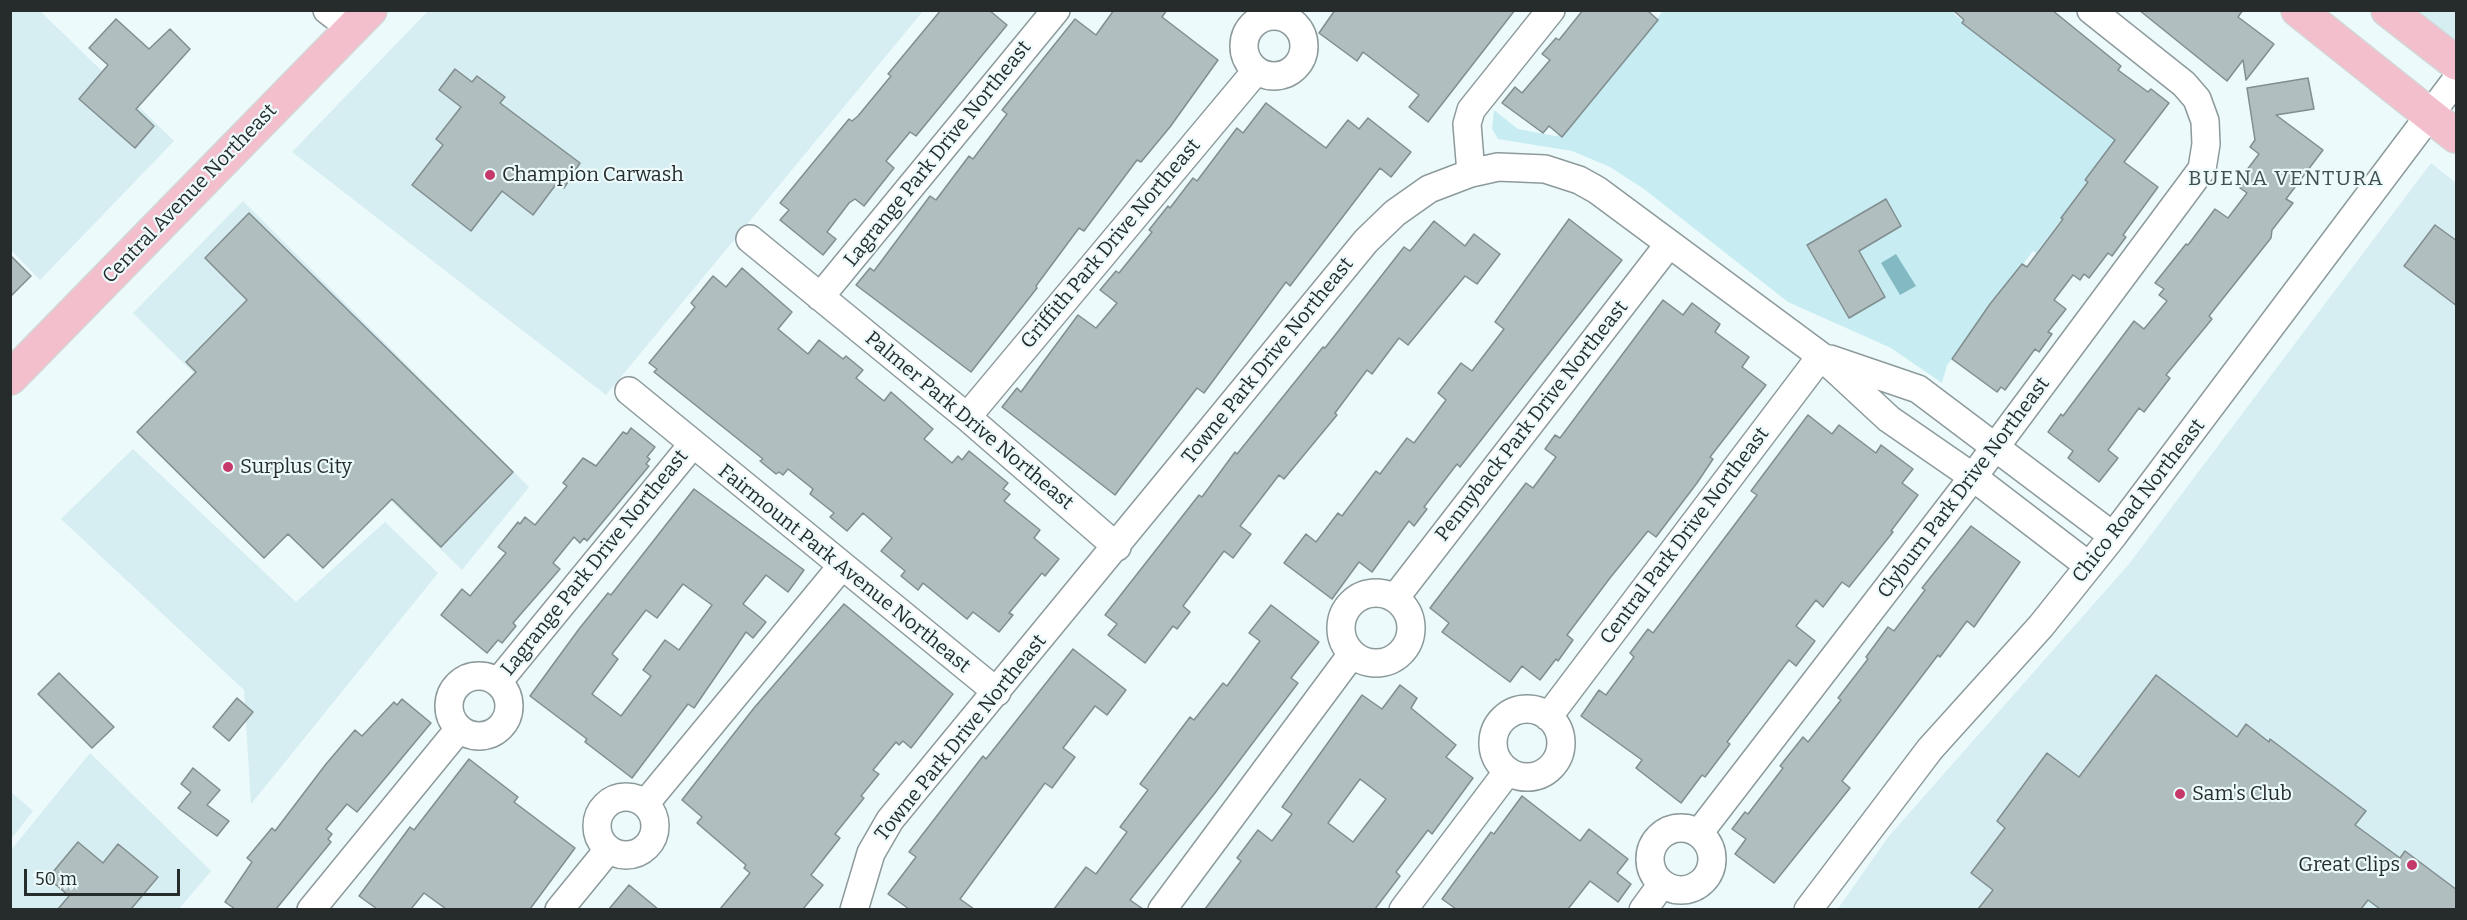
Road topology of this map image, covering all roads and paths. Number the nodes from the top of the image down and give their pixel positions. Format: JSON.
{"nodes":[{"id":1,"x":1056,"y":10,"type":"edge"},
{"id":2,"x":1551,"y":10,"type":"edge"},
{"id":3,"x":2091,"y":10,"type":"edge"},
{"id":4,"x":2298,"y":10,"type":"edge"},
{"id":5,"x":2388,"y":10,"type":"edge"},
{"id":6,"x":350,"y":17,"type":"edge"},
{"id":7,"x":1301,"y":17,"type":"edge"},
{"id":8,"x":2457,"y":63,"type":"edge"},
{"id":9,"x":1256,"y":71,"type":"junction"},
{"id":10,"x":2457,"y":80,"type":"edge"},
{"id":11,"x":2430,"y":115,"type":"junction"},
{"id":12,"x":2457,"y":135,"type":"edge"},
{"id":13,"x":1471,"y":173,"type":"junction"},
{"id":14,"x":750,"y":239,"type":"dead end"},
{"id":15,"x":1669,"y":244,"type":"junction"},
{"id":16,"x":820,"y":297,"type":"junction"},
{"id":17,"x":1821,"y":356,"type":"junction"},
{"id":18,"x":10,"y":378,"type":"edge"},
{"id":19,"x":629,"y":391,"type":"dead end"},
{"id":20,"x":967,"y":417,"type":"junction"},
{"id":21,"x":692,"y":445,"type":"junction"},
{"id":22,"x":1995,"y":448,"type":"junction"},
{"id":23,"x":1973,"y":477,"type":"junction"},
{"id":24,"x":2113,"y":536,"type":"junction"},
{"id":25,"x":1117,"y":546,"type":"junction"},
{"id":26,"x":2089,"y":566,"type":"junction"},
{"id":27,"x":841,"y":567,"type":"junction"},
{"id":28,"x":1395,"y":598,"type":"junction"},
{"id":29,"x":1352,"y":654,"type":"junction"},
{"id":30,"x":498,"y":682,"type":"junction"},
{"id":31,"x":997,"y":692,"type":"junction"},
{"id":32,"x":1548,"y":717,"type":"junction"},
{"id":33,"x":459,"y":729,"type":"junction"},
{"id":34,"x":1508,"y":771,"type":"junction"},
{"id":35,"x":645,"y":804,"type":"junction"},
{"id":36,"x":1699,"y":833,"type":"junction"},
{"id":37,"x":608,"y":849,"type":"junction"},
{"id":38,"x":1662,"y":884,"type":"junction"},
{"id":39,"x":311,"y":909,"type":"edge"},
{"id":40,"x":559,"y":909,"type":"edge"},
{"id":41,"x":854,"y":909,"type":"edge"},
{"id":42,"x":1162,"y":909,"type":"edge"},
{"id":43,"x":1403,"y":909,"type":"edge"},
{"id":44,"x":1643,"y":909,"type":"edge"},
{"id":45,"x":1808,"y":909,"type":"edge"}],
"edges":[{"from":1,"to":16,"type":"street","name":"Lagrange Park Drive Northeast"},
{"from":2,"to":13,"type":"street"},
{"from":3,"to":22,"type":"street","name":"Clyburn Park Drive Northeast"},
{"from":4,"to":11,"type":"main road"},
{"from":5,"to":8,"type":"main road"},
{"from":6,"to":18,"type":"main road","name":"Central Avenue Northeast"},
{"from":7,"to":9,"type":"street"},
{"from":7,"to":9,"type":"street"},
{"from":9,"to":20,"type":"street","name":"Griffith Park Drive Northeast"},
{"from":10,"to":11,"type":"street","name":"Chico Road Northeast"},
{"from":11,"to":12,"type":"main road"},
{"from":11,"to":24,"type":"street","name":"Chico Road Northeast"},
{"from":13,"to":15,"type":"street","name":"Towne Park Drive Northeast"},
{"from":13,"to":25,"type":"street","name":"Towne Park Drive Northeast"},
{"from":14,"to":16,"type":"street","name":"Palmer Park Drive Northeast"},
{"from":15,"to":17,"type":"street","name":"Towne Park Drive Northeast"},
{"from":15,"to":28,"type":"street","name":"Pennyback Park Drive Northeast"},
{"from":16,"to":20,"type":"street","name":"Palmer Park Drive Northeast"},
{"from":17,"to":22,"type":"street","name":"Towne Park Drive Northeast"},
{"from":17,"to":23,"type":"street","name":"Towne Park Drive Northeast"},
{"from":17,"to":32,"type":"street","name":"Central Park Drive Northeast"},
{"from":19,"to":21,"type":"street","name":"Fairmount Park Avenue Northeast"},
{"from":20,"to":25,"type":"street","name":"Palmer Park Drive Northeast"},
{"from":21,"to":27,"type":"street","name":"Fairmount Park Avenue Northeast"},
{"from":21,"to":30,"type":"street","name":"Lagrange Park Drive Northeast"},
{"from":22,"to":23,"type":"street","name":"Clyburn Park Drive Northeast"},
{"from":22,"to":24,"type":"street","name":"Towne Park Drive Northeast"},
{"from":23,"to":26,"type":"street","name":"Towne Park Drive Northeast"},
{"from":23,"to":36,"type":"street","name":"Clyburn Park Drive Northeast"},
{"from":24,"to":26,"type":"street","name":"Chico Road Northeast"},
{"from":25,"to":31,"type":"street","name":"Towne Park Drive Northeast"},
{"from":26,"to":45,"type":"street","name":"Chico Road Northeast"},
{"from":27,"to":31,"type":"street","name":"Fairmount Park Avenue Northeast"},
{"from":27,"to":35,"type":"street"},
{"from":28,"to":29,"type":"street"},
{"from":28,"to":29,"type":"street"},
{"from":29,"to":42,"type":"street"},
{"from":30,"to":33,"type":"street","name":"Lagrange Park Drive Northeast"},
{"from":30,"to":33,"type":"street","name":"Lagrange Park Drive Northeast"},
{"from":31,"to":41,"type":"street","name":"Towne Park Drive Northeast"},
{"from":32,"to":34,"type":"street"},
{"from":32,"to":34,"type":"street"},
{"from":33,"to":39,"type":"street"},
{"from":34,"to":43,"type":"street"},
{"from":35,"to":37,"type":"street"},
{"from":35,"to":37,"type":"street"},
{"from":36,"to":38,"type":"street"},
{"from":36,"to":38,"type":"street"},
{"from":37,"to":40,"type":"street"},
{"from":38,"to":44,"type":"street"}]}
